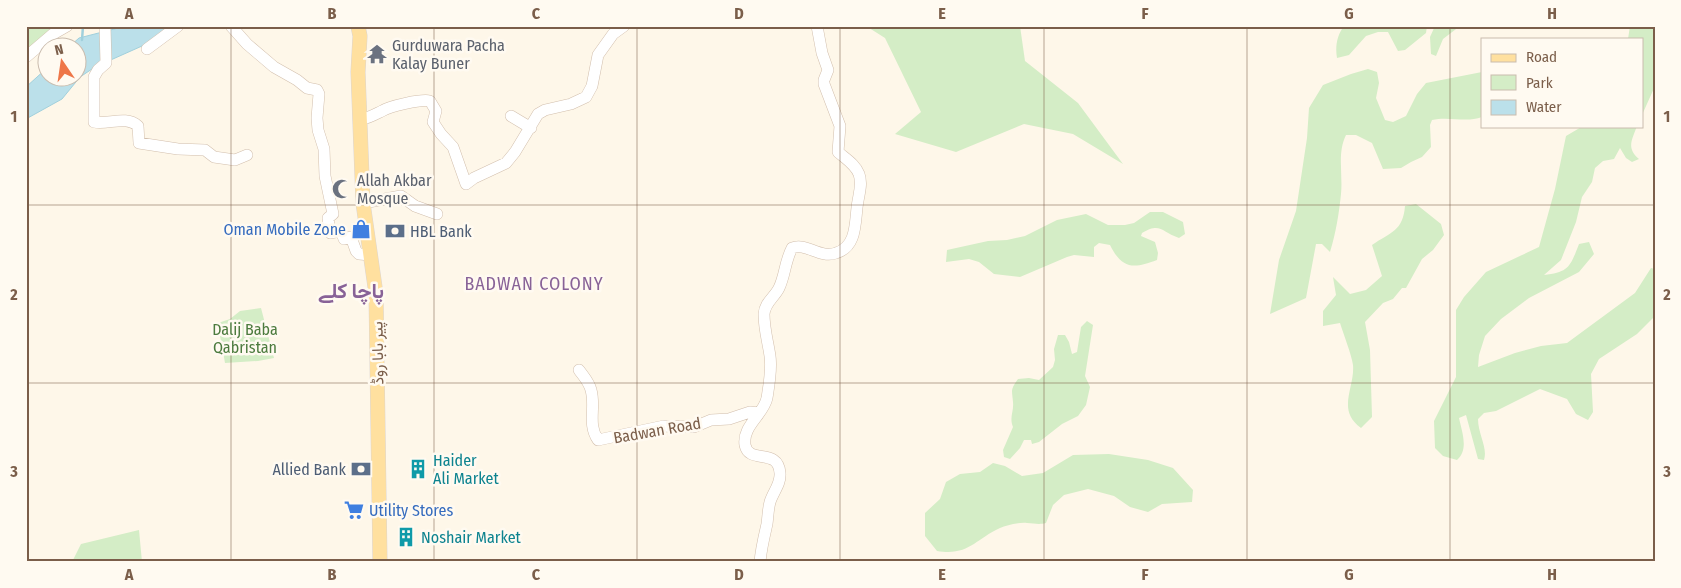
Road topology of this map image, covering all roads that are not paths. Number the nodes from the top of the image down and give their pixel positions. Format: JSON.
{"nodes":[{"id":1,"x":66,"y":26,"type":"edge"},
{"id":2,"x":178,"y":26,"type":"edge"},
{"id":3,"x":232,"y":26,"type":"edge"},
{"id":4,"x":358,"y":26,"type":"edge"},
{"id":5,"x":624,"y":26,"type":"edge"},
{"id":6,"x":817,"y":26,"type":"edge"},
{"id":7,"x":105,"y":28,"type":"edge"},
{"id":8,"x":147,"y":49,"type":"dead end"},
{"id":9,"x":26,"y":57,"type":"edge"},
{"id":10,"x":511,"y":116,"type":"dead end"},
{"id":11,"x":360,"y":120,"type":"junction"},
{"id":12,"x":531,"y":128,"type":"junction"},
{"id":13,"x":247,"y":154,"type":"dead end"},
{"id":14,"x":363,"y":203,"type":"junction"},
{"id":15,"x":437,"y":214,"type":"dead end"},
{"id":16,"x":371,"y":255,"type":"junction"},
{"id":17,"x":579,"y":370,"type":"dead end"},
{"id":18,"x":759,"y":413,"type":"junction"},
{"id":19,"x":380,"y":562,"type":"edge"},
{"id":20,"x":760,"y":562,"type":"edge"}],
"edges":[{"from":1,"to":9,"type":"street"},
{"from":2,"to":8,"type":"street"},
{"from":3,"to":16,"type":"street"},
{"from":4,"to":11,"type":"main road","name":"پیر بابا روڈ"},
{"from":5,"to":12,"type":"street"},
{"from":6,"to":18,"type":"street"},
{"from":7,"to":13,"type":"street"},
{"from":10,"to":12,"type":"street"},
{"from":11,"to":12,"type":"street"},
{"from":11,"to":14,"type":"main road","name":"پیر بابا روڈ"},
{"from":14,"to":15,"type":"street"},
{"from":14,"to":16,"type":"main road","name":"پیر بابا روڈ"},
{"from":16,"to":19,"type":"main road","name":"پیر بابا روڈ"},
{"from":17,"to":18,"type":"street","name":"Badwan Road"},
{"from":18,"to":20,"type":"street"}]}
